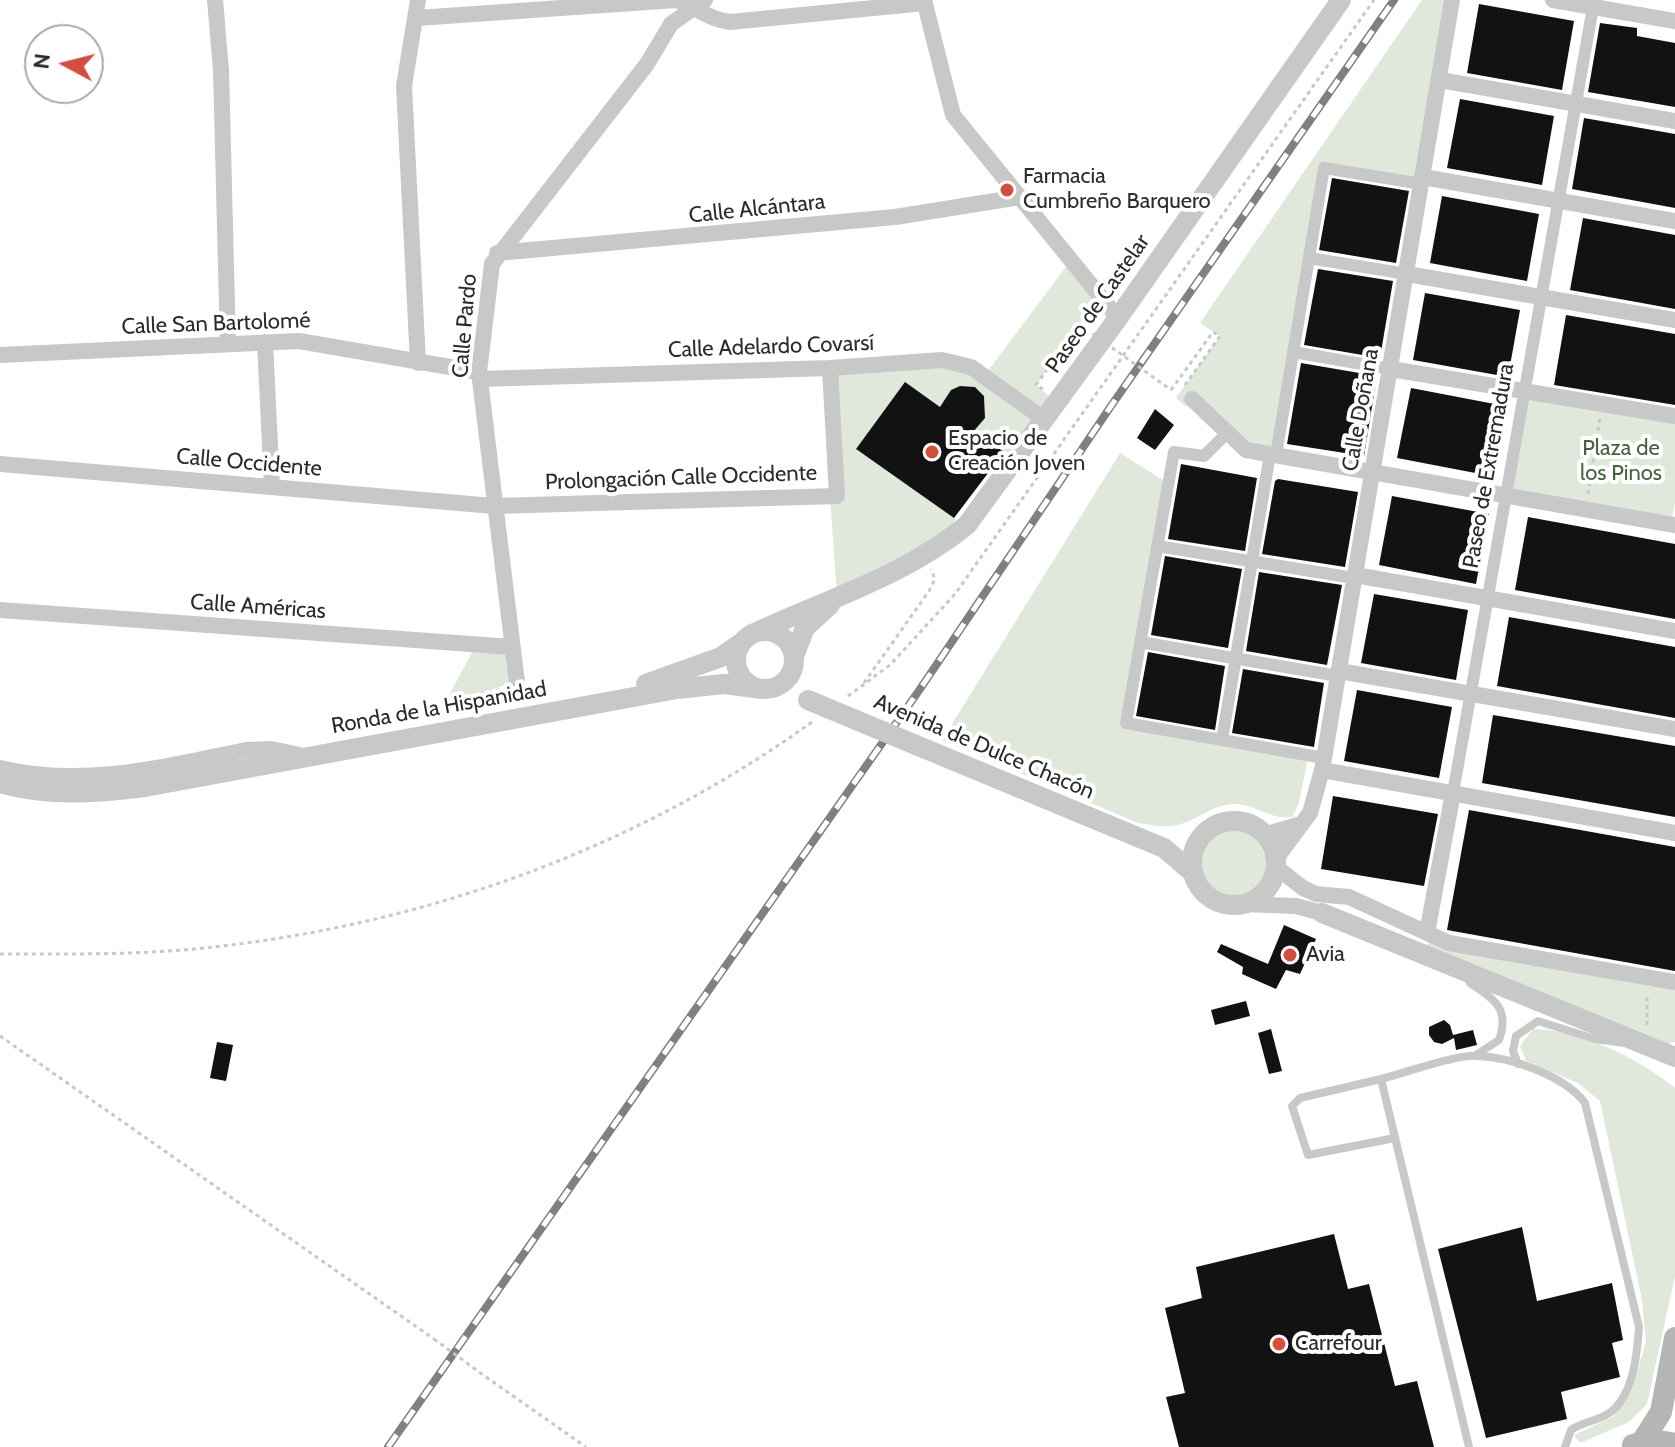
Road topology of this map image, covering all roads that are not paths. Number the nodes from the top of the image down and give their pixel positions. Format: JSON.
{"nodes":[{"id":1,"x":215,"y":0,"type":"edge"},
{"id":2,"x":418,"y":0,"type":"edge"},
{"id":3,"x":664,"y":0,"type":"edge"},
{"id":4,"x":1341,"y":0,"type":"edge"},
{"id":5,"x":1452,"y":0,"type":"edge"},
{"id":6,"x":1553,"y":0,"type":"edge"},
{"id":7,"x":924,"y":2,"type":"edge"},
{"id":8,"x":700,"y":3,"type":"edge"},
{"id":9,"x":1593,"y":7,"type":"junction"},
{"id":10,"x":417,"y":18,"type":"junction"},
{"id":11,"x":1675,"y":21,"type":"edge"},
{"id":12,"x":671,"y":24,"type":"junction"},
{"id":13,"x":1440,"y":80,"type":"junction"},
{"id":14,"x":1576,"y":104,"type":"junction"},
{"id":15,"x":1675,"y":121,"type":"edge"},
{"id":16,"x":1422,"y":181,"type":"junction"},
{"id":17,"x":1020,"y":197,"type":"junction"},
{"id":18,"x":1559,"y":201,"type":"junction"},
{"id":19,"x":1675,"y":221,"type":"edge"},
{"id":20,"x":497,"y":253,"type":"junction"},
{"id":21,"x":1309,"y":258,"type":"junction"},
{"id":22,"x":1407,"y":274,"type":"junction"},
{"id":23,"x":1540,"y":296,"type":"junction"},
{"id":24,"x":1118,"y":318,"type":"junction"},
{"id":25,"x":1675,"y":320,"type":"edge"},
{"id":26,"x":265,"y":342,"type":"junction"},
{"id":27,"x":228,"y":344,"type":"junction"},
{"id":28,"x":1293,"y":352,"type":"junction"},
{"id":29,"x":0,"y":355,"type":"edge"},
{"id":30,"x":418,"y":363,"type":"junction"},
{"id":31,"x":830,"y":368,"type":"junction"},
{"id":32,"x":1391,"y":369,"type":"junction"},
{"id":33,"x":480,"y":376,"type":"junction"},
{"id":34,"x":1525,"y":390,"type":"junction"},
{"id":35,"x":1188,"y":392,"type":"road end"},
{"id":36,"x":1675,"y":416,"type":"edge"},
{"id":37,"x":1045,"y":420,"type":"junction"},
{"id":38,"x":1228,"y":432,"type":"junction"},
{"id":39,"x":1273,"y":455,"type":"junction"},
{"id":40,"x":0,"y":464,"type":"edge"},
{"id":41,"x":1372,"y":472,"type":"junction"},
{"id":42,"x":272,"y":487,"type":"junction"},
{"id":43,"x":1507,"y":496,"type":"junction"},
{"id":44,"x":494,"y":506,"type":"junction"},
{"id":45,"x":1675,"y":525,"type":"edge"},
{"id":46,"x":1157,"y":546,"type":"junction"},
{"id":47,"x":1252,"y":561,"type":"junction"},
{"id":48,"x":1354,"y":577,"type":"junction"},
{"id":49,"x":853,"y":590,"type":"junction"},
{"id":50,"x":1488,"y":599,"type":"junction"},
{"id":51,"x":0,"y":610,"type":"edge"},
{"id":52,"x":1675,"y":631,"type":"edge"},
{"id":53,"x":749,"y":638,"type":"junction"},
{"id":54,"x":1140,"y":642,"type":"junction"},
{"id":55,"x":512,"y":647,"type":"junction"},
{"id":56,"x":1235,"y":658,"type":"junction"},
{"id":57,"x":794,"y":660,"type":"junction"},
{"id":58,"x":1339,"y":673,"type":"junction"},
{"id":59,"x":513,"y":688,"type":"road end"},
{"id":60,"x":766,"y":689,"type":"junction"},
{"id":61,"x":1472,"y":695,"type":"junction"},
{"id":62,"x":581,"y":707,"type":"junction"},
{"id":63,"x":812,"y":710,"type":"junction"},
{"id":64,"x":1675,"y":729,"type":"edge"},
{"id":65,"x":1222,"y":740,"type":"junction"},
{"id":66,"x":306,"y":757,"type":"junction"},
{"id":67,"x":1323,"y":764,"type":"junction"},
{"id":68,"x":0,"y":768,"type":"edge"},
{"id":69,"x":0,"y":783,"type":"edge"},
{"id":70,"x":1453,"y":793,"type":"junction"},
{"id":71,"x":1302,"y":823,"type":"junction"},
{"id":72,"x":1675,"y":833,"type":"edge"},
{"id":73,"x":1264,"y":835,"type":"junction"},
{"id":74,"x":1202,"y":836,"type":"junction"},
{"id":75,"x":1141,"y":838,"type":"junction"},
{"id":76,"x":1275,"y":866,"type":"junction"},
{"id":77,"x":1193,"y":873,"type":"junction"},
{"id":78,"x":1243,"y":904,"type":"junction"},
{"id":79,"x":1322,"y":913,"type":"junction"},
{"id":80,"x":1429,"y":934,"type":"junction"},
{"id":81,"x":1423,"y":956,"type":"junction"},
{"id":82,"x":1455,"y":969,"type":"junction"},
{"id":83,"x":1675,"y":982,"type":"edge"},
{"id":84,"x":1675,"y":1042,"type":"edge"},
{"id":85,"x":1644,"y":1044,"type":"junction"},
{"id":86,"x":1476,"y":1055,"type":"junction"},
{"id":87,"x":1675,"y":1057,"type":"edge"},
{"id":88,"x":1518,"y":1064,"type":"junction"},
{"id":89,"x":1381,"y":1079,"type":"junction"},
{"id":90,"x":1395,"y":1138,"type":"junction"},
{"id":91,"x":1675,"y":1338,"type":"edge"},
{"id":92,"x":1635,"y":1444,"type":"edge"},
{"id":93,"x":1675,"y":1444,"type":"edge"},
{"id":94,"x":1469,"y":1447,"type":"edge"},
{"id":95,"x":1565,"y":1447,"type":"edge"}],
"edges":[{"from":1,"to":27,"type":"street"},
{"from":2,"to":10,"type":"street"},
{"from":3,"to":8,"type":"street"},
{"from":3,"to":10,"type":"street"},
{"from":3,"to":12,"type":"street"},
{"from":4,"to":24,"type":"street","name":"Paseo de Castelar"},
{"from":5,"to":13,"type":"street","name":"Calle Doñana"},
{"from":6,"to":9,"type":"street"},
{"from":7,"to":8,"type":"street"},
{"from":7,"to":17,"type":"street"},
{"from":8,"to":12,"type":"street","name":"Calle Pardo"},
{"from":9,"to":11,"type":"street"},
{"from":9,"to":14,"type":"street","name":"Paseo de Extremadura"},
{"from":10,"to":30,"type":"street"},
{"from":12,"to":20,"type":"street","name":"Calle Pardo"},
{"from":13,"to":14,"type":"street"},
{"from":13,"to":16,"type":"street","name":"Calle Doñana"},
{"from":14,"to":15,"type":"street"},
{"from":14,"to":18,"type":"street","name":"Paseo de Extremadura"},
{"from":16,"to":18,"type":"street"},
{"from":16,"to":21,"type":"street"},
{"from":16,"to":22,"type":"street","name":"Calle Doñana"},
{"from":17,"to":20,"type":"street","name":"Calle Alcántara"},
{"from":17,"to":24,"type":"street"},
{"from":18,"to":19,"type":"street"},
{"from":18,"to":23,"type":"street","name":"Paseo de Extremadura"},
{"from":20,"to":33,"type":"street","name":"Calle Pardo"},
{"from":21,"to":22,"type":"street"},
{"from":21,"to":28,"type":"street"},
{"from":22,"to":23,"type":"street"},
{"from":22,"to":32,"type":"street","name":"Calle Doñana"},
{"from":23,"to":25,"type":"street"},
{"from":23,"to":34,"type":"street","name":"Paseo de Extremadura"},
{"from":24,"to":37,"type":"street","name":"Paseo de Castelar"},
{"from":26,"to":27,"type":"street","name":"Calle San Bartolomé"},
{"from":26,"to":30,"type":"street","name":"Calle San Bartolomé"},
{"from":26,"to":42,"type":"street"},
{"from":27,"to":29,"type":"street","name":"Calle San Bartolomé"},
{"from":28,"to":32,"type":"street"},
{"from":28,"to":39,"type":"street"},
{"from":30,"to":33,"type":"street","name":"Calle San Bartolomé"},
{"from":31,"to":33,"type":"street","name":"Calle Adelardo Covarsí"},
{"from":31,"to":37,"type":"street","name":"Calle Adelardo Covarsí"},
{"from":31,"to":44,"type":"street","name":"Prolongación Calle Occidente"},
{"from":32,"to":34,"type":"street"},
{"from":32,"to":41,"type":"street","name":"Calle Doñana"},
{"from":33,"to":44,"type":"street","name":"Calle Pardo"},
{"from":34,"to":36,"type":"street"},
{"from":34,"to":43,"type":"street","name":"Paseo de Extremadura"},
{"from":35,"to":38,"type":"street"},
{"from":37,"to":49,"type":"street","name":"Paseo de Castelar"},
{"from":38,"to":39,"type":"street"},
{"from":38,"to":46,"type":"street"},
{"from":39,"to":41,"type":"street"},
{"from":39,"to":47,"type":"street"},
{"from":40,"to":42,"type":"street","name":"Calle Occidente"},
{"from":41,"to":43,"type":"street"},
{"from":41,"to":48,"type":"street","name":"Calle Doñana"},
{"from":42,"to":44,"type":"street","name":"Calle Occidente"},
{"from":43,"to":45,"type":"street"},
{"from":43,"to":50,"type":"street","name":"Paseo de Extremadura"},
{"from":44,"to":55,"type":"street","name":"Calle Pardo"},
{"from":46,"to":47,"type":"street"},
{"from":46,"to":54,"type":"street"},
{"from":47,"to":48,"type":"street"},
{"from":47,"to":56,"type":"street"},
{"from":48,"to":50,"type":"street"},
{"from":48,"to":58,"type":"street","name":"Calle Doñana"},
{"from":49,"to":53,"type":"street","name":"Paseo de Castelar"},
{"from":49,"to":57,"type":"street","name":"Paseo de Castelar"},
{"from":50,"to":52,"type":"street"},
{"from":50,"to":61,"type":"street","name":"Paseo de Extremadura"},
{"from":51,"to":55,"type":"street","name":"Calle Américas"},
{"from":53,"to":57,"type":"street"},
{"from":53,"to":60,"type":"street"},
{"from":53,"to":62,"type":"street","name":"Ronda de la Hispanidad"},
{"from":54,"to":56,"type":"street"},
{"from":54,"to":65,"type":"street"},
{"from":55,"to":59,"type":"street","name":"Calle Pardo"},
{"from":56,"to":58,"type":"street"},
{"from":56,"to":65,"type":"street"},
{"from":57,"to":60,"type":"street"},
{"from":57,"to":63,"type":"street"},
{"from":58,"to":61,"type":"street"},
{"from":58,"to":67,"type":"street","name":"Calle Doñana"},
{"from":60,"to":62,"type":"street","name":"Ronda de la Hispanidad"},
{"from":60,"to":63,"type":"street","name":"Avenida de Dulce Chacón"},
{"from":61,"to":64,"type":"street"},
{"from":61,"to":70,"type":"street","name":"Paseo de Extremadura"},
{"from":62,"to":66,"type":"street","name":"Ronda de la Hispanidad"},
{"from":63,"to":75,"type":"street","name":"Avenida de Dulce Chacón","bridge":true},
{"from":65,"to":67,"type":"street"},
{"from":66,"to":68,"type":"street","name":"Ronda de la Hispanidad"},
{"from":66,"to":69,"type":"street","name":"Ronda de la Hispanidad"},
{"from":67,"to":70,"type":"street"},
{"from":67,"to":71,"type":"street","name":"Calle Doñana"},
{"from":70,"to":72,"type":"street"},
{"from":70,"to":80,"type":"street","name":"Paseo de Extremadura"},
{"from":71,"to":73,"type":"street"},
{"from":71,"to":76,"type":"street","name":"Calle Doñana"},
{"from":73,"to":74,"type":"street"},
{"from":73,"to":76,"type":"street"},
{"from":74,"to":75,"type":"street","name":"Avenida de Dulce Chacón"},
{"from":74,"to":77,"type":"street"},
{"from":75,"to":77,"type":"street","name":"Avenida de Dulce Chacón"},
{"from":76,"to":78,"type":"street"},
{"from":76,"to":79,"type":"street"},
{"from":76,"to":80,"type":"street"},
{"from":77,"to":78,"type":"street"},
{"from":78,"to":79,"type":"street"},
{"from":79,"to":81,"type":"street"},
{"from":80,"to":81,"type":"street","name":"Paseo de Extremadura"},
{"from":80,"to":83,"type":"street"},
{"from":81,"to":82,"type":"street"},
{"from":82,"to":85,"type":"street"},
{"from":82,"to":86,"type":"lane"},
{"from":84,"to":85,"type":"street"},
{"from":85,"to":87,"type":"street"},
{"from":85,"to":88,"type":"lane"},
{"from":86,"to":88,"type":"lane"},
{"from":86,"to":89,"type":"lane"},
{"from":88,"to":95,"type":"lane"},
{"from":89,"to":90,"type":"lane"},
{"from":89,"to":90,"type":"lane"},
{"from":90,"to":94,"type":"lane"},
{"from":91,"to":92,"type":"main road"},
{"from":92,"to":93,"type":"main road"}]}
